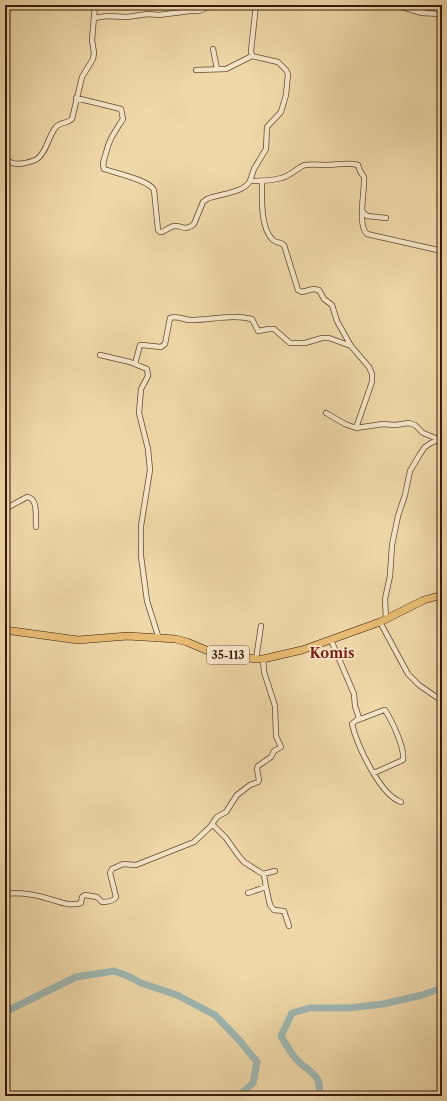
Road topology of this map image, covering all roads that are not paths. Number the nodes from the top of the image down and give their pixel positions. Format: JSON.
{"nodes":[{"id":1,"x":95,"y":5,"type":"edge"},
{"id":2,"x":205,"y":5,"type":"edge"},
{"id":3,"x":256,"y":5,"type":"edge"},
{"id":4,"x":395,"y":5,"type":"edge"},
{"id":5,"x":425,"y":5,"type":"edge"},
{"id":6,"x":422,"y":14,"type":"junction"},
{"id":7,"x":442,"y":14,"type":"edge"},
{"id":8,"x":94,"y":18,"type":"junction"},
{"id":9,"x":213,"y":48,"type":"dead end"},
{"id":10,"x":252,"y":56,"type":"junction"},
{"id":11,"x":217,"y":69,"type":"junction"},
{"id":12,"x":196,"y":70,"type":"dead end"},
{"id":13,"x":76,"y":98,"type":"junction"},
{"id":14,"x":5,"y":159,"type":"edge"},
{"id":15,"x":250,"y":181,"type":"junction"},
{"id":16,"x":262,"y":181,"type":"junction"},
{"id":17,"x":363,"y":212,"type":"junction"},
{"id":18,"x":386,"y":218,"type":"dead end"},
{"id":19,"x":442,"y":251,"type":"edge"},
{"id":20,"x":350,"y":346,"type":"junction"},
{"id":21,"x":100,"y":354,"type":"dead end"},
{"id":22,"x":135,"y":364,"type":"junction"},
{"id":23,"x":326,"y":413,"type":"dead end"},
{"id":24,"x":356,"y":428,"type":"junction"},
{"id":25,"x":440,"y":439,"type":"edge"},
{"id":26,"x":442,"y":447,"type":"edge"},
{"id":27,"x":5,"y":509,"type":"edge"},
{"id":28,"x":36,"y":527,"type":"dead end"},
{"id":29,"x":442,"y":595,"type":"edge"},
{"id":30,"x":383,"y":620,"type":"junction"},
{"id":31,"x":261,"y":626,"type":"dead end"},
{"id":32,"x":5,"y":630,"type":"edge"},
{"id":33,"x":159,"y":639,"type":"junction"},
{"id":34,"x":331,"y":640,"type":"junction"},
{"id":35,"x":260,"y":659,"type":"junction"},
{"id":36,"x":442,"y":701,"type":"edge"},
{"id":37,"x":358,"y":720,"type":"junction"},
{"id":38,"x":374,"y":773,"type":"junction"},
{"id":39,"x":401,"y":802,"type":"dead end"},
{"id":40,"x":212,"y":824,"type":"junction"},
{"id":41,"x":274,"y":871,"type":"dead end"},
{"id":42,"x":264,"y":875,"type":"junction"},
{"id":43,"x":266,"y":887,"type":"junction"},
{"id":44,"x":5,"y":894,"type":"edge"},
{"id":45,"x":248,"y":894,"type":"dead end"},
{"id":46,"x":289,"y":926,"type":"dead end"}],
"edges":[{"from":1,"to":8,"type":"street"},
{"from":2,"to":8,"type":"street"},
{"from":3,"to":10,"type":"street"},
{"from":4,"to":6,"type":"street"},
{"from":5,"to":6,"type":"street"},
{"from":6,"to":7,"type":"street"},
{"from":8,"to":13,"type":"street"},
{"from":9,"to":11,"type":"street"},
{"from":10,"to":11,"type":"street"},
{"from":10,"to":15,"type":"street"},
{"from":11,"to":12,"type":"street"},
{"from":13,"to":14,"type":"street"},
{"from":13,"to":15,"type":"street"},
{"from":15,"to":16,"type":"street"},
{"from":16,"to":17,"type":"street"},
{"from":16,"to":20,"type":"street"},
{"from":17,"to":18,"type":"street"},
{"from":17,"to":19,"type":"street"},
{"from":20,"to":22,"type":"street"},
{"from":20,"to":24,"type":"street"},
{"from":21,"to":22,"type":"street"},
{"from":22,"to":33,"type":"street"},
{"from":23,"to":24,"type":"street"},
{"from":24,"to":25,"type":"street"},
{"from":25,"to":26,"type":"street"},
{"from":25,"to":30,"type":"street"},
{"from":27,"to":28,"type":"street"},
{"from":29,"to":30,"type":"main road","number":"35-113"},
{"from":30,"to":34,"type":"main road","number":"35-113"},
{"from":30,"to":36,"type":"street"},
{"from":31,"to":35,"type":"street"},
{"from":32,"to":33,"type":"main road","number":"35-113"},
{"from":33,"to":35,"type":"main road","number":"35-113"},
{"from":34,"to":35,"type":"main road","number":"35-113"},
{"from":34,"to":37,"type":"street"},
{"from":35,"to":40,"type":"street"},
{"from":37,"to":38,"type":"street"},
{"from":37,"to":38,"type":"street"},
{"from":38,"to":39,"type":"street"},
{"from":40,"to":42,"type":"street"},
{"from":40,"to":44,"type":"street"},
{"from":41,"to":42,"type":"street"},
{"from":42,"to":43,"type":"street"},
{"from":43,"to":45,"type":"street"},
{"from":43,"to":46,"type":"street"}]}
